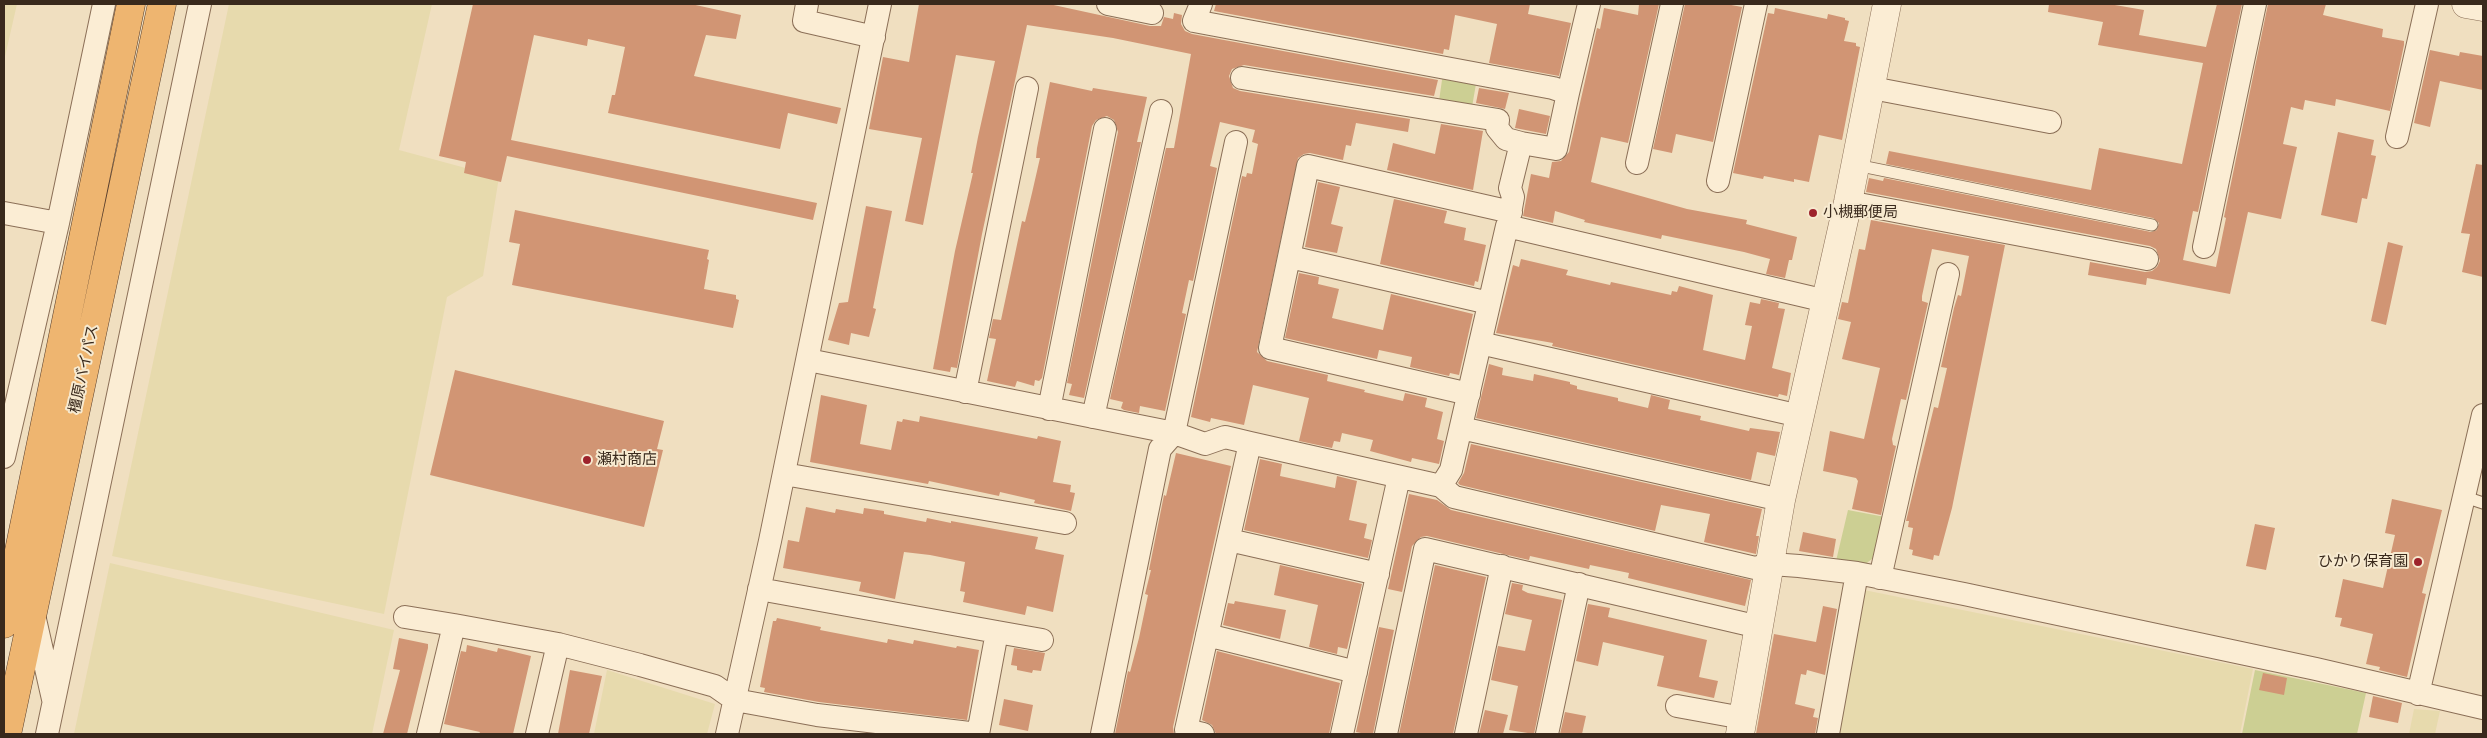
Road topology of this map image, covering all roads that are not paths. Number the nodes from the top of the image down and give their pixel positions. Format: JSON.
{"nodes":[{"id":1,"x":104,"y":4,"type":"edge"},
{"id":2,"x":131,"y":4,"type":"edge"},
{"id":3,"x":162,"y":4,"type":"edge"},
{"id":4,"x":200,"y":4,"type":"edge"},
{"id":5,"x":807,"y":4,"type":"edge"},
{"id":6,"x":880,"y":4,"type":"edge"},
{"id":7,"x":1108,"y":4,"type":"edge"},
{"id":8,"x":1201,"y":4,"type":"edge"},
{"id":9,"x":1588,"y":4,"type":"edge"},
{"id":10,"x":1672,"y":4,"type":"edge"},
{"id":11,"x":1756,"y":4,"type":"edge"},
{"id":12,"x":1887,"y":4,"type":"edge"},
{"id":13,"x":2255,"y":4,"type":"edge"},
{"id":14,"x":2427,"y":4,"type":"edge"},
{"id":15,"x":2466,"y":4,"type":"edge"},
{"id":16,"x":2483,"y":7,"type":"edge"},
{"id":17,"x":1152,"y":13,"type":"dead end"},
{"id":18,"x":874,"y":37,"type":"junction"},
{"id":19,"x":1242,"y":78,"type":"dead end"},
{"id":20,"x":1027,"y":88,"type":"dead end"},
{"id":21,"x":1872,"y":88,"type":"junction"},
{"id":22,"x":1568,"y":93,"type":"junction"},
{"id":23,"x":1161,"y":111,"type":"dead end"},
{"id":24,"x":2050,"y":122,"type":"dead end"},
{"id":25,"x":1105,"y":129,"type":"dead end"},
{"id":26,"x":2397,"y":138,"type":"dead end"},
{"id":27,"x":1236,"y":142,"type":"dead end"},
{"id":28,"x":1521,"y":143,"type":"junction"},
{"id":29,"x":1637,"y":163,"type":"dead end"},
{"id":30,"x":1856,"y":165,"type":"junction"},
{"id":31,"x":1718,"y":181,"type":"dead end"},
{"id":32,"x":1848,"y":202,"type":"junction"},
{"id":33,"x":4,"y":213,"type":"edge"},
{"id":34,"x":1509,"y":219,"type":"junction"},
{"id":35,"x":58,"y":224,"type":"junction"},
{"id":36,"x":2152,"y":225,"type":"dead end"},
{"id":37,"x":2204,"y":247,"type":"dead end"},
{"id":38,"x":1290,"y":257,"type":"junction"},
{"id":39,"x":2147,"y":259,"type":"dead end"},
{"id":40,"x":1948,"y":274,"type":"dead end"},
{"id":41,"x":1826,"y":301,"type":"junction"},
{"id":42,"x":1489,"y":304,"type":"junction"},
{"id":43,"x":1480,"y":343,"type":"junction"},
{"id":44,"x":808,"y":360,"type":"junction"},
{"id":45,"x":965,"y":392,"type":"junction"},
{"id":46,"x":1469,"y":394,"type":"junction"},
{"id":47,"x":1049,"y":409,"type":"junction"},
{"id":48,"x":2483,"y":415,"type":"edge"},
{"id":49,"x":1800,"y":416,"type":"junction"},
{"id":50,"x":1094,"y":417,"type":"junction"},
{"id":51,"x":1461,"y":428,"type":"junction"},
{"id":52,"x":1174,"y":433,"type":"junction"},
{"id":53,"x":1250,"y":442,"type":"junction"},
{"id":54,"x":4,"y":457,"type":"edge"},
{"id":55,"x":784,"y":474,"type":"junction"},
{"id":56,"x":1400,"y":477,"type":"junction"},
{"id":57,"x":1441,"y":486,"type":"junction"},
{"id":58,"x":1781,"y":500,"type":"junction"},
{"id":59,"x":2474,"y":500,"type":"edge"},
{"id":60,"x":1065,"y":523,"type":"dead end"},
{"id":61,"x":1229,"y":540,"type":"junction"},
{"id":62,"x":1771,"y":564,"type":"junction"},
{"id":63,"x":1502,"y":566,"type":"junction"},
{"id":64,"x":1378,"y":574,"type":"junction"},
{"id":65,"x":1857,"y":574,"type":"junction"},
{"id":66,"x":1880,"y":578,"type":"junction"},
{"id":67,"x":1579,"y":584,"type":"junction"},
{"id":68,"x":759,"y":588,"type":"junction"},
{"id":69,"x":33,"y":610,"type":"junction"},
{"id":70,"x":404,"y":617,"type":"dead end"},
{"id":71,"x":4,"y":624,"type":"edge"},
{"id":72,"x":454,"y":625,"type":"junction"},
{"id":73,"x":1759,"y":627,"type":"junction"},
{"id":74,"x":996,"y":632,"type":"junction"},
{"id":75,"x":1207,"y":635,"type":"junction"},
{"id":76,"x":1042,"y":640,"type":"dead end"},
{"id":77,"x":558,"y":644,"type":"junction"},
{"id":78,"x":1356,"y":672,"type":"junction"},
{"id":79,"x":2418,"y":694,"type":"junction"},
{"id":80,"x":735,"y":700,"type":"junction"},
{"id":81,"x":54,"y":702,"type":"junction"},
{"id":82,"x":1677,"y":706,"type":"dead end"},
{"id":83,"x":2483,"y":708,"type":"edge"},
{"id":84,"x":1742,"y":726,"type":"edge"},
{"id":85,"x":7,"y":734,"type":"edge"},
{"id":86,"x":47,"y":734,"type":"edge"},
{"id":87,"x":428,"y":734,"type":"edge"},
{"id":88,"x":537,"y":734,"type":"edge"},
{"id":89,"x":727,"y":734,"type":"edge"},
{"id":90,"x":1102,"y":734,"type":"edge"},
{"id":91,"x":1203,"y":734,"type":"edge"},
{"id":92,"x":1342,"y":734,"type":"edge"},
{"id":93,"x":1386,"y":734,"type":"edge"},
{"id":94,"x":1466,"y":734,"type":"edge"},
{"id":95,"x":1547,"y":734,"type":"edge"},
{"id":96,"x":1828,"y":734,"type":"edge"}],
"edges":[{"from":1,"to":35,"type":"street"},
{"from":2,"to":71,"type":"highway","name":"橿原バイパス"},
{"from":3,"to":69,"type":"highway","name":"橿原バイパス"},
{"from":4,"to":81,"type":"street"},
{"from":5,"to":18,"type":"street"},
{"from":6,"to":18,"type":"street"},
{"from":7,"to":17,"type":"street"},
{"from":8,"to":22,"type":"street"},
{"from":9,"to":22,"type":"street"},
{"from":10,"to":29,"type":"street"},
{"from":11,"to":31,"type":"street"},
{"from":12,"to":21,"type":"street"},
{"from":13,"to":37,"type":"street"},
{"from":14,"to":26,"type":"street"},
{"from":15,"to":16,"type":"street"},
{"from":18,"to":44,"type":"street"},
{"from":19,"to":28,"type":"street"},
{"from":20,"to":45,"type":"street"},
{"from":21,"to":24,"type":"street"},
{"from":21,"to":30,"type":"street"},
{"from":22,"to":28,"type":"street"},
{"from":23,"to":50,"type":"street"},
{"from":25,"to":47,"type":"street"},
{"from":27,"to":52,"type":"street"},
{"from":28,"to":34,"type":"street"},
{"from":30,"to":32,"type":"street"},
{"from":30,"to":36,"type":"lane"},
{"from":32,"to":39,"type":"street"},
{"from":32,"to":41,"type":"street"},
{"from":33,"to":35,"type":"street"},
{"from":34,"to":38,"type":"street"},
{"from":34,"to":41,"type":"street"},
{"from":34,"to":42,"type":"street"},
{"from":35,"to":54,"type":"street"},
{"from":38,"to":42,"type":"street"},
{"from":38,"to":46,"type":"street"},
{"from":40,"to":66,"type":"street"},
{"from":41,"to":49,"type":"street"},
{"from":42,"to":43,"type":"street"},
{"from":43,"to":46,"type":"street"},
{"from":43,"to":49,"type":"street"},
{"from":44,"to":45,"type":"street"},
{"from":44,"to":55,"type":"street"},
{"from":45,"to":47,"type":"street"},
{"from":46,"to":51,"type":"street"},
{"from":47,"to":50,"type":"street"},
{"from":48,"to":59,"type":"street"},
{"from":49,"to":58,"type":"street"},
{"from":50,"to":52,"type":"street"},
{"from":51,"to":57,"type":"street"},
{"from":51,"to":58,"type":"street"},
{"from":52,"to":53,"type":"street"},
{"from":52,"to":90,"type":"street"},
{"from":53,"to":56,"type":"street"},
{"from":53,"to":61,"type":"street"},
{"from":55,"to":60,"type":"street"},
{"from":55,"to":68,"type":"street"},
{"from":56,"to":57,"type":"street"},
{"from":56,"to":64,"type":"street"},
{"from":57,"to":62,"type":"street"},
{"from":58,"to":62,"type":"street"},
{"from":59,"to":79,"type":"street"},
{"from":61,"to":64,"type":"street"},
{"from":61,"to":75,"type":"street"},
{"from":62,"to":65,"type":"street"},
{"from":62,"to":73,"type":"street"},
{"from":63,"to":67,"type":"street"},
{"from":63,"to":93,"type":"street"},
{"from":63,"to":94,"type":"street"},
{"from":64,"to":78,"type":"street"},
{"from":65,"to":66,"type":"street"},
{"from":65,"to":96,"type":"street"},
{"from":66,"to":79,"type":"street"},
{"from":67,"to":73,"type":"street"},
{"from":67,"to":95,"type":"street"},
{"from":68,"to":74,"type":"street"},
{"from":68,"to":80,"type":"street"},
{"from":69,"to":81,"type":"street"},
{"from":69,"to":85,"type":"highway","name":"橿原バイパス"},
{"from":70,"to":72,"type":"street"},
{"from":72,"to":77,"type":"street"},
{"from":72,"to":87,"type":"street"},
{"from":73,"to":84,"type":"street"},
{"from":74,"to":76,"type":"street"},
{"from":74,"to":80,"type":"street"},
{"from":75,"to":78,"type":"street"},
{"from":75,"to":91,"type":"street"},
{"from":77,"to":80,"type":"street"},
{"from":77,"to":88,"type":"street"},
{"from":78,"to":92,"type":"street"},
{"from":79,"to":83,"type":"street"},
{"from":80,"to":89,"type":"street"},
{"from":81,"to":86,"type":"street"},
{"from":82,"to":84,"type":"street"}]}
